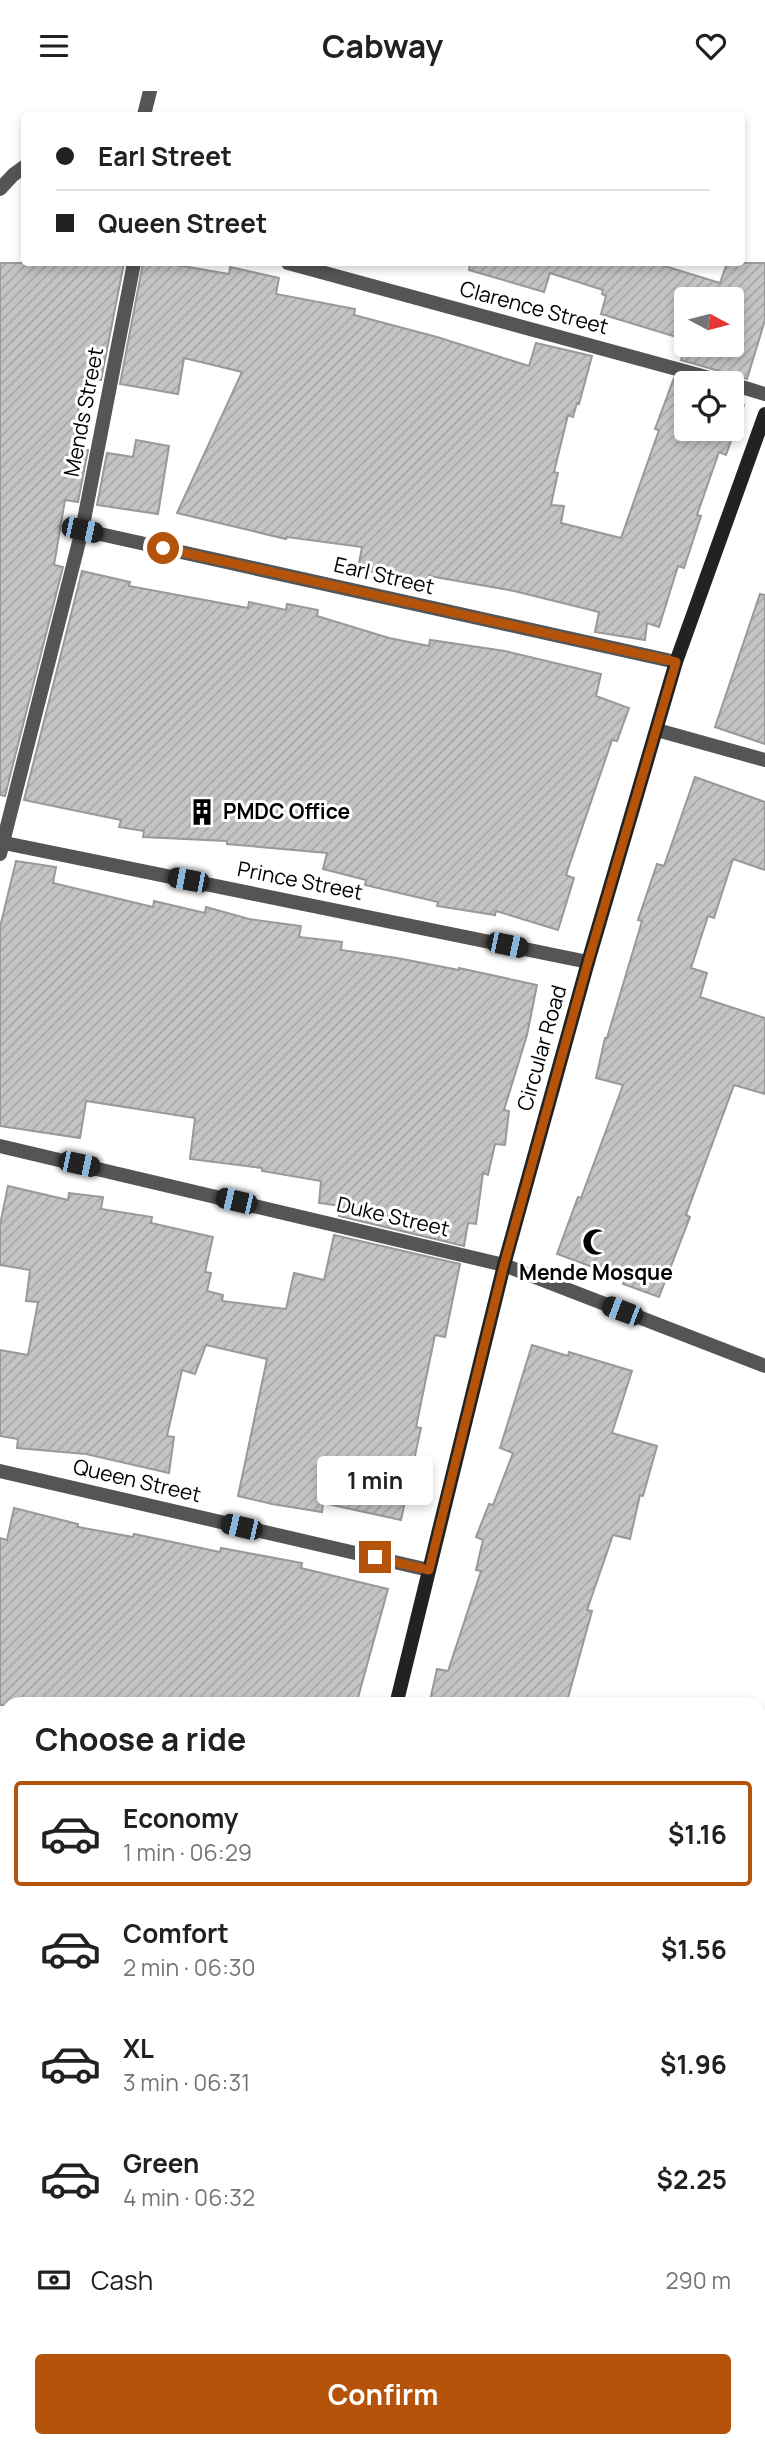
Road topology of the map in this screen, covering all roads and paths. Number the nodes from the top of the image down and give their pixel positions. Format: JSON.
{"nodes":[{"id":1,"x":146,"y":94,"type":"edge"},
{"id":2,"x":144,"y":112,"type":"edge"},
{"id":3,"x":21,"y":170,"type":"edge"},
{"id":4,"x":0,"y":189,"type":"edge"},
{"id":5,"x":133,"y":266,"type":"edge"},
{"id":6,"x":299,"y":266,"type":"edge"},
{"id":7,"x":683,"y":371,"type":"edge"},
{"id":8,"x":744,"y":388,"type":"edge"},
{"id":9,"x":765,"y":394,"type":"edge"},
{"id":10,"x":765,"y":414,"type":"edge"},
{"id":11,"x":82,"y":530,"type":"junction"},
{"id":12,"x":676,"y":662,"type":"junction"},
{"id":13,"x":657,"y":730,"type":"junction"},
{"id":14,"x":765,"y":760,"type":"edge"},
{"id":15,"x":1,"y":846,"type":"edge"},
{"id":16,"x":588,"y":962,"type":"junction"},
{"id":17,"x":0,"y":1146,"type":"edge"},
{"id":18,"x":504,"y":1265,"type":"junction"},
{"id":19,"x":765,"y":1366,"type":"edge"},
{"id":20,"x":0,"y":1471,"type":"edge"},
{"id":21,"x":429,"y":1570,"type":"junction"},
{"id":22,"x":398,"y":1697,"type":"edge"}],
"edges":[{"from":1,"to":2,"type":"street"},
{"from":3,"to":4,"type":"street"},
{"from":5,"to":11,"type":"street","name":"Mends Street"},
{"from":6,"to":7,"type":"street","name":"Clarence Street"},
{"from":8,"to":9,"type":"street","name":"Clarence Street"},
{"from":10,"to":12,"type":"main road","name":"Circular Road"},
{"from":11,"to":12,"type":"street","name":"Earl Street"},
{"from":11,"to":15,"type":"street","name":"Mends Street"},
{"from":12,"to":13,"type":"main road","name":"Circular Road"},
{"from":13,"to":14,"type":"street"},
{"from":13,"to":16,"type":"main road","name":"Circular Road"},
{"from":15,"to":16,"type":"street","name":"Prince Street"},
{"from":16,"to":18,"type":"main road","name":"Circular Road"},
{"from":17,"to":18,"type":"street","name":"Duke Street"},
{"from":18,"to":19,"type":"street","name":"Duke Street"},
{"from":18,"to":21,"type":"main road","name":"Circular Road"},
{"from":20,"to":21,"type":"street","name":"Queen Street"},
{"from":21,"to":22,"type":"main road","name":"Circular Road"}]}
